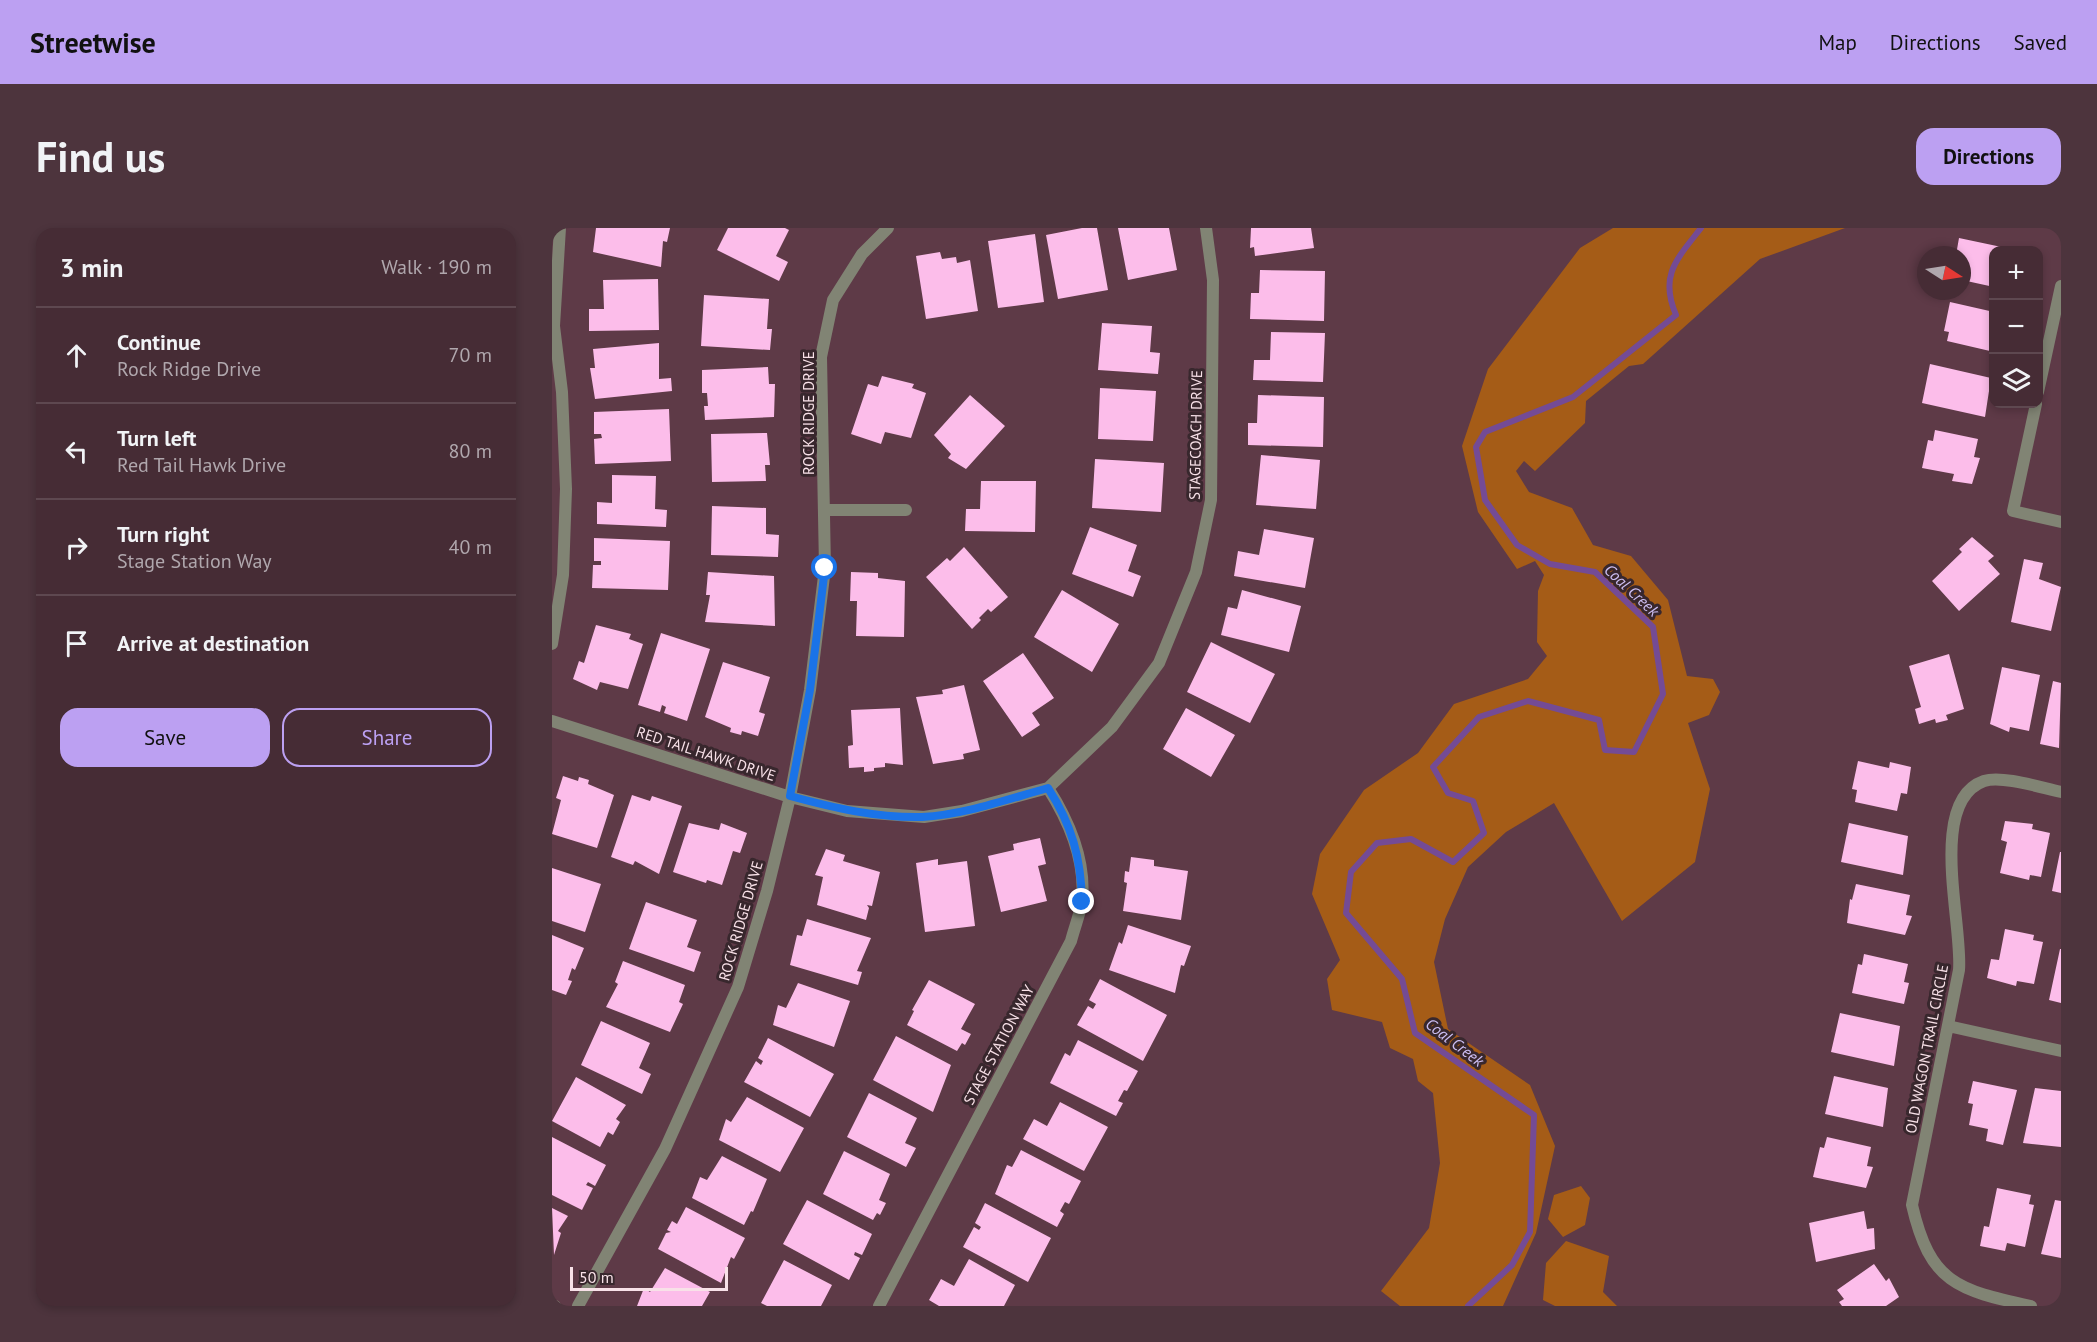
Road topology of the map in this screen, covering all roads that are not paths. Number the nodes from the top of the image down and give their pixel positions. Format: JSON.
{"nodes":[{"id":1,"x":560,"y":228,"type":"edge"},
{"id":2,"x":888,"y":228,"type":"edge"},
{"id":3,"x":1206,"y":228,"type":"edge"},
{"id":4,"x":2061,"y":286,"type":"edge"},
{"id":5,"x":2043,"y":369,"type":"edge"},
{"id":6,"x":2035,"y":408,"type":"edge"},
{"id":7,"x":825,"y":510,"type":"junction"},
{"id":8,"x":906,"y":510,"type":"dead end"},
{"id":9,"x":2061,"y":522,"type":"edge"},
{"id":10,"x":557,"y":576,"type":"edge"},
{"id":11,"x":552,"y":644,"type":"edge"},
{"id":12,"x":552,"y":721,"type":"edge"},
{"id":13,"x":1112,"y":727,"type":"joint"},
{"id":14,"x":1048,"y":788,"type":"junction"},
{"id":15,"x":2061,"y":792,"type":"edge"},
{"id":16,"x":790,"y":796,"type":"junction"},
{"id":17,"x":1948,"y":1026,"type":"junction"},
{"id":18,"x":2061,"y":1051,"type":"edge"},
{"id":19,"x":578,"y":1306,"type":"edge"},
{"id":20,"x":879,"y":1306,"type":"edge"},
{"id":21,"x":2031,"y":1306,"type":"edge"}],
"edges":[{"from":1,"to":10,"type":"street"},
{"from":2,"to":7,"type":"street","name":"ROCK RIDGE DRIVE"},
{"from":3,"to":13,"type":"street","name":"STAGECOACH DRIVE"},
{"from":4,"to":5,"type":"street"},
{"from":6,"to":9,"type":"street"},
{"from":7,"to":8,"type":"street"},
{"from":7,"to":16,"type":"street","name":"ROCK RIDGE DRIVE"},
{"from":10,"to":11,"type":"street"},
{"from":12,"to":16,"type":"street","name":"RED TAIL HAWK DRIVE"},
{"from":13,"to":14,"type":"street","name":"RED TAIL HAWK DRIVE"},
{"from":14,"to":16,"type":"street","name":"RED TAIL HAWK DRIVE"},
{"from":14,"to":20,"type":"street","name":"STAGE STATION WAY"},
{"from":15,"to":17,"type":"street","name":"OLD WAGON TRAIL CIRCLE"},
{"from":16,"to":19,"type":"street","name":"ROCK RIDGE DRIVE"},
{"from":17,"to":18,"type":"street"},
{"from":17,"to":21,"type":"street","name":"OLD WAGON TRAIL CIRCLE"}]}
